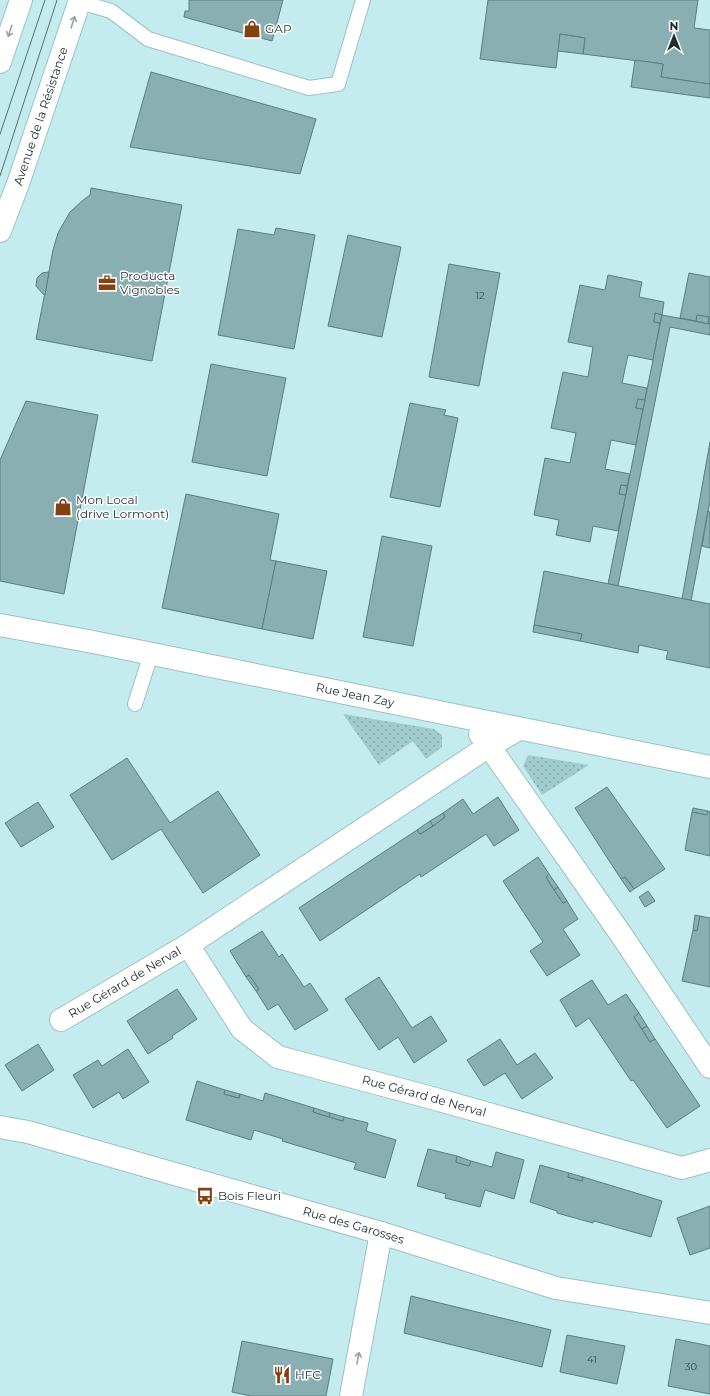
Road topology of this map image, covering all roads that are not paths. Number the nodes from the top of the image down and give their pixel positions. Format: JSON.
{"nodes":[{"id":1,"x":21,"y":0,"type":"edge"},
{"id":2,"x":363,"y":0,"type":"edge"},
{"id":3,"x":80,"y":1,"type":"edge"},
{"id":4,"x":0,"y":62,"type":"edge"},
{"id":5,"x":0,"y":231,"type":"edge"},
{"id":6,"x":0,"y":625,"type":"edge"},
{"id":7,"x":151,"y":654,"type":"junction"},
{"id":8,"x":135,"y":704,"type":"dead end"},
{"id":9,"x":466,"y":718,"type":"junction"},
{"id":10,"x":519,"y":729,"type":"junction"},
{"id":11,"x":490,"y":746,"type":"junction"},
{"id":12,"x":710,"y":767,"type":"edge"},
{"id":13,"x":188,"y":945,"type":"junction"},
{"id":14,"x":61,"y":1020,"type":"dead end"},
{"id":15,"x":710,"y":1067,"type":"edge"},
{"id":16,"x":0,"y":1127,"type":"edge"},
{"id":17,"x":710,"y":1160,"type":"edge"},
{"id":18,"x":381,"y":1233,"type":"junction"},
{"id":19,"x":710,"y":1313,"type":"edge"},
{"id":20,"x":351,"y":1396,"type":"edge"}],
"edges":[{"from":1,"to":4,"type":"street","one_way":true},
{"from":2,"to":3,"type":"lane"},
{"from":5,"to":3,"type":"street","name":"Avenue de la Résistance","one_way":true},
{"from":6,"to":7,"type":"street","name":"Rue Jean Zay"},
{"from":7,"to":8,"type":"lane"},
{"from":7,"to":9,"type":"street","name":"Rue Jean Zay"},
{"from":9,"to":10,"type":"street","name":"Rue Jean Zay"},
{"from":9,"to":11,"type":"street"},
{"from":10,"to":11,"type":"street","name":"Rue Gérard de Nerval"},
{"from":10,"to":12,"type":"street","name":"Rue Jean Zay"},
{"from":11,"to":13,"type":"street","name":"Rue Gérard de Nerval"},
{"from":11,"to":15,"type":"street"},
{"from":13,"to":14,"type":"street","name":"Rue Gérard de Nerval"},
{"from":13,"to":17,"type":"street","name":"Rue Gérard de Nerval"},
{"from":16,"to":18,"type":"street","name":"Rue des Garosses"},
{"from":18,"to":19,"type":"street","name":"Rue des Garosses"},
{"from":20,"to":18,"type":"street","one_way":true}]}
